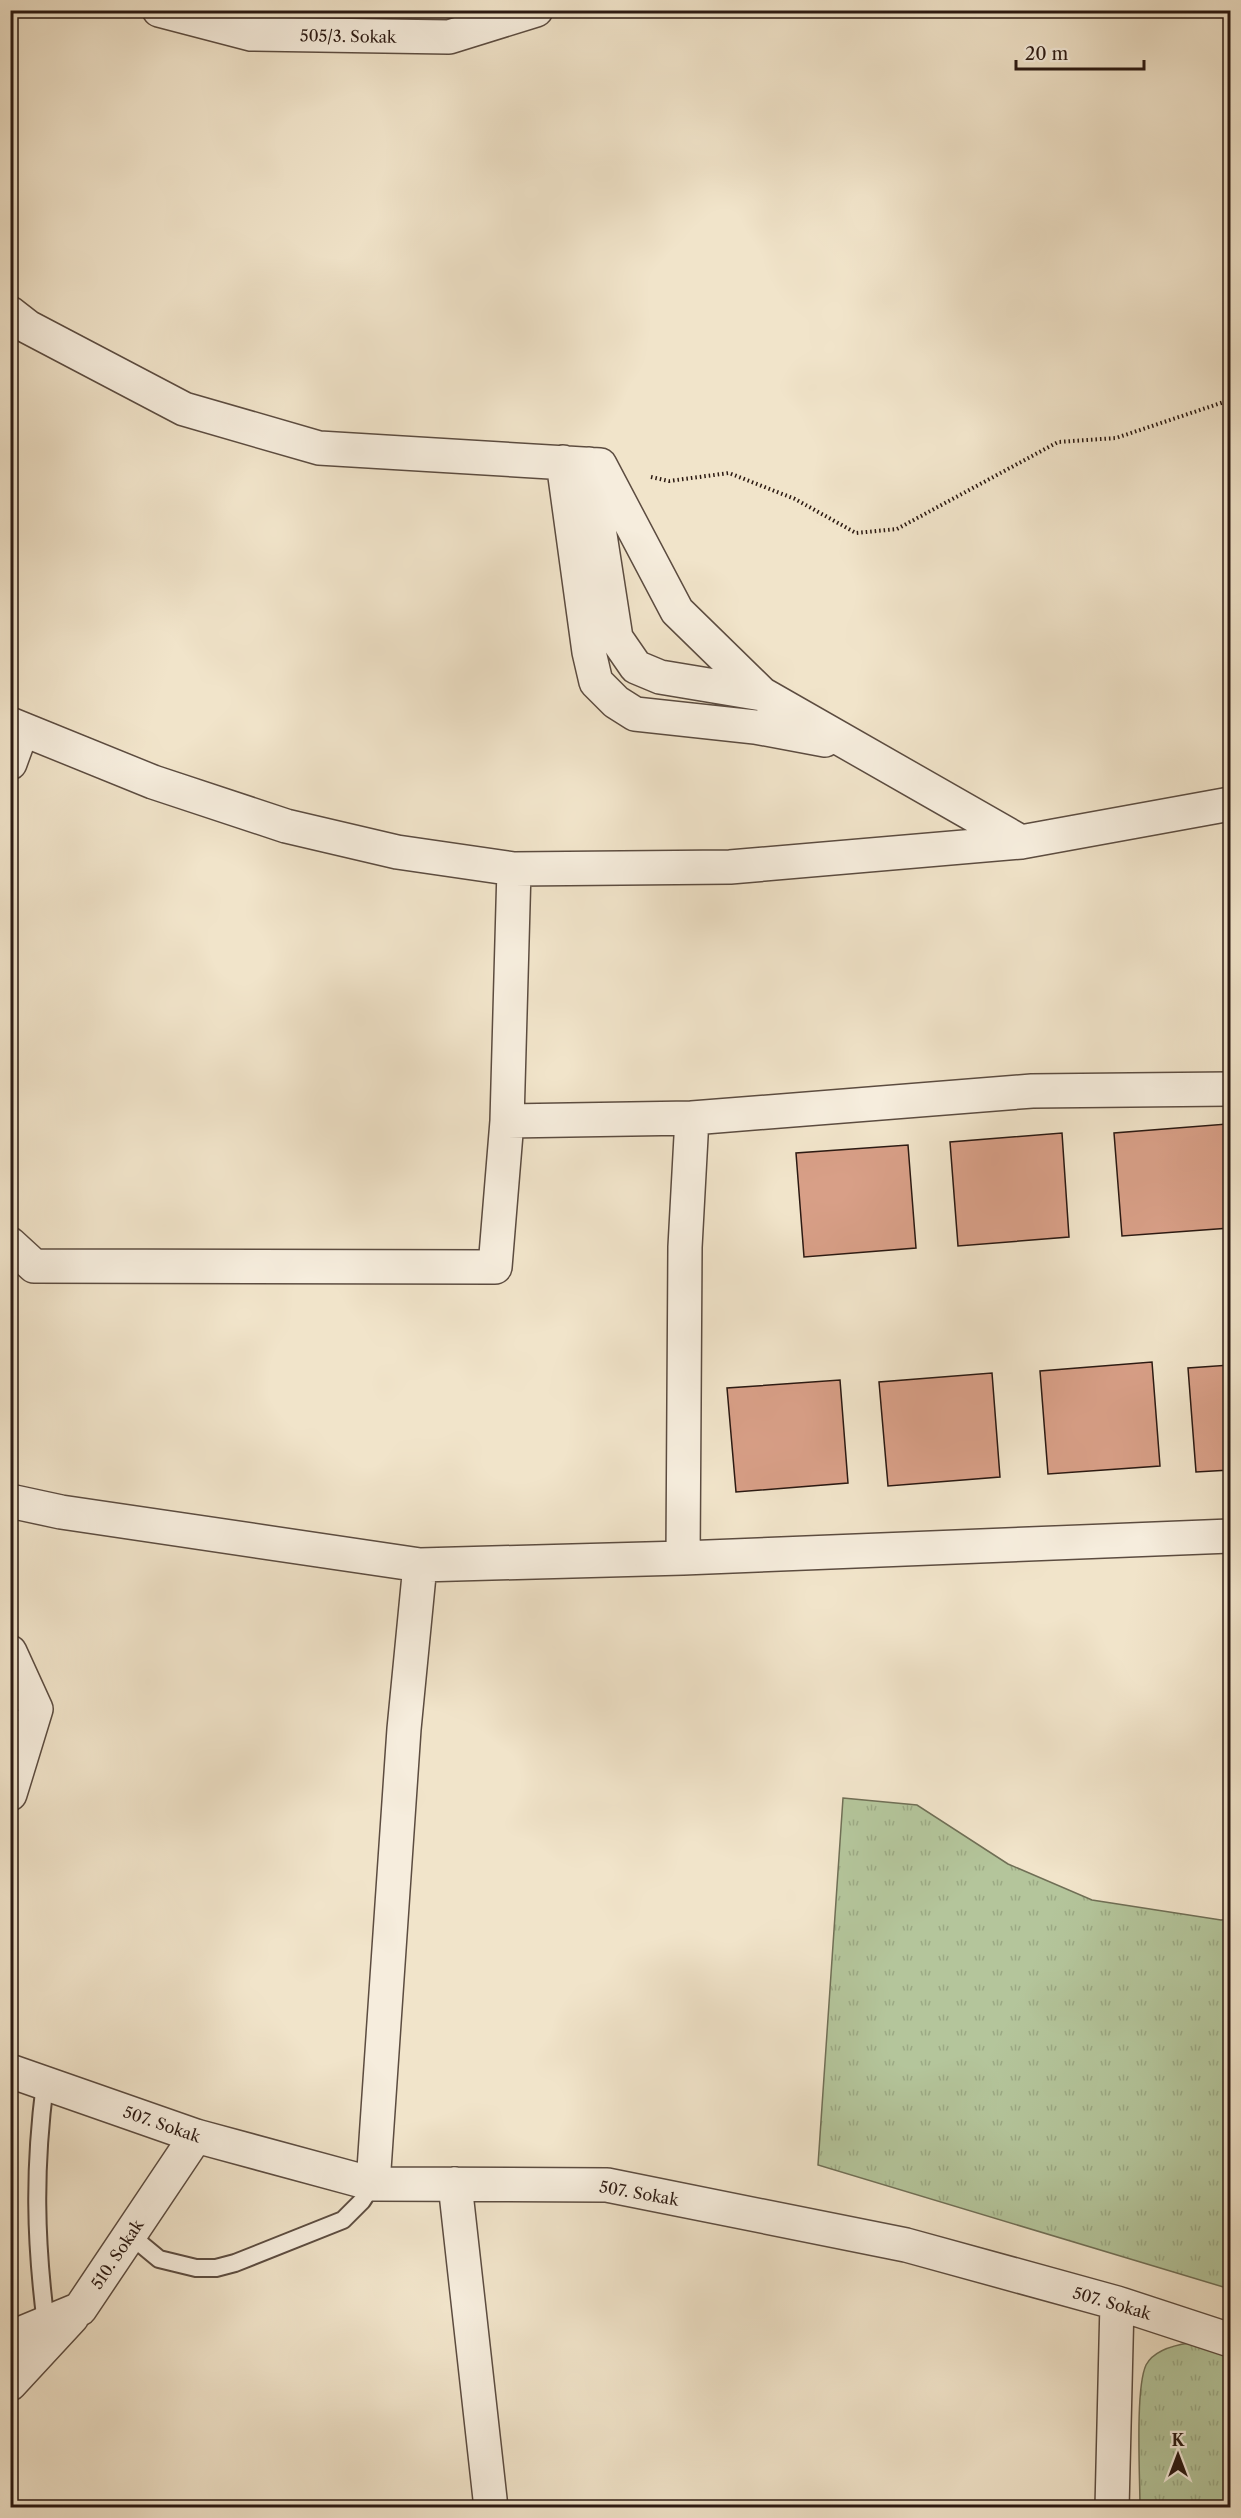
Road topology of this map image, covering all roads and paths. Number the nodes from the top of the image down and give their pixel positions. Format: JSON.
{"nodes":[{"id":1,"x":159,"y":10,"type":"edge"},
{"id":2,"x":536,"y":10,"type":"edge"},
{"id":3,"x":10,"y":313,"type":"edge"},
{"id":4,"x":1230,"y":400,"type":"edge"},
{"id":5,"x":584,"y":464,"type":"junction"},
{"id":6,"x":762,"y":694,"type":"junction"},
{"id":7,"x":16,"y":727,"type":"edge"},
{"id":8,"x":848,"y":744,"type":"junction"},
{"id":9,"x":10,"y":763,"type":"edge"},
{"id":10,"x":1230,"y":804,"type":"edge"},
{"id":11,"x":1021,"y":842,"type":"junction"},
{"id":12,"x":514,"y":869,"type":"junction"},
{"id":13,"x":1230,"y":1089,"type":"edge"},
{"id":14,"x":692,"y":1119,"type":"junction"},
{"id":15,"x":507,"y":1121,"type":"junction"},
{"id":16,"x":10,"y":1244,"type":"edge"},
{"id":17,"x":10,"y":1501,"type":"edge"},
{"id":18,"x":1230,"y":1536,"type":"edge"},
{"id":19,"x":683,"y":1558,"type":"junction"},
{"id":20,"x":420,"y":1565,"type":"junction"},
{"id":21,"x":10,"y":1652,"type":"edge"},
{"id":22,"x":10,"y":1794,"type":"edge"},
{"id":23,"x":10,"y":2071,"type":"edge"},
{"id":24,"x":45,"y":2083,"type":"junction"},
{"id":25,"x":196,"y":2136,"type":"junction"},
{"id":26,"x":373,"y":2184,"type":"junction"},
{"id":27,"x":455,"y":2184,"type":"junction"},
{"id":28,"x":130,"y":2235,"type":"junction"},
{"id":29,"x":1116,"y":2303,"type":"junction"},
{"id":30,"x":80,"y":2309,"type":"junction"},
{"id":31,"x":46,"y":2324,"type":"junction"},
{"id":32,"x":10,"y":2338,"type":"edge"},
{"id":33,"x":1230,"y":2340,"type":"edge"},
{"id":34,"x":10,"y":2384,"type":"edge"},
{"id":35,"x":490,"y":2508,"type":"edge"},
{"id":36,"x":1112,"y":2508,"type":"edge"}],
"edges":[{"from":1,"to":2,"type":"street","name":"505/3. Sokak"},
{"from":3,"to":5,"type":"street"},
{"from":4,"to":5,"type":"path"},
{"from":5,"to":6,"type":"street"},
{"from":5,"to":6,"type":"street"},
{"from":5,"to":8,"type":"street"},
{"from":6,"to":8,"type":"street"},
{"from":7,"to":9,"type":"street"},
{"from":7,"to":12,"type":"street"},
{"from":8,"to":11,"type":"street"},
{"from":10,"to":11,"type":"street"},
{"from":11,"to":12,"type":"street"},
{"from":12,"to":15,"type":"street"},
{"from":13,"to":14,"type":"street"},
{"from":14,"to":15,"type":"street"},
{"from":14,"to":19,"type":"street"},
{"from":15,"to":16,"type":"street"},
{"from":17,"to":20,"type":"street"},
{"from":18,"to":19,"type":"street"},
{"from":19,"to":20,"type":"street"},
{"from":20,"to":26,"type":"street"},
{"from":21,"to":22,"type":"street"},
{"from":23,"to":24,"type":"street","name":"507. Sokak"},
{"from":24,"to":25,"type":"street","name":"507. Sokak"},
{"from":24,"to":31,"type":"lane"},
{"from":25,"to":26,"type":"street","name":"507. Sokak"},
{"from":25,"to":28,"type":"street","name":"510. Sokak"},
{"from":26,"to":27,"type":"street","name":"507. Sokak"},
{"from":26,"to":28,"type":"lane"},
{"from":27,"to":29,"type":"street","name":"507. Sokak"},
{"from":27,"to":35,"type":"street"},
{"from":28,"to":30,"type":"street","name":"510. Sokak"},
{"from":29,"to":33,"type":"street","name":"507. Sokak"},
{"from":29,"to":36,"type":"street"},
{"from":30,"to":31,"type":"street"},
{"from":30,"to":34,"type":"street","name":"510. Sokak"},
{"from":31,"to":32,"type":"street"}]}
